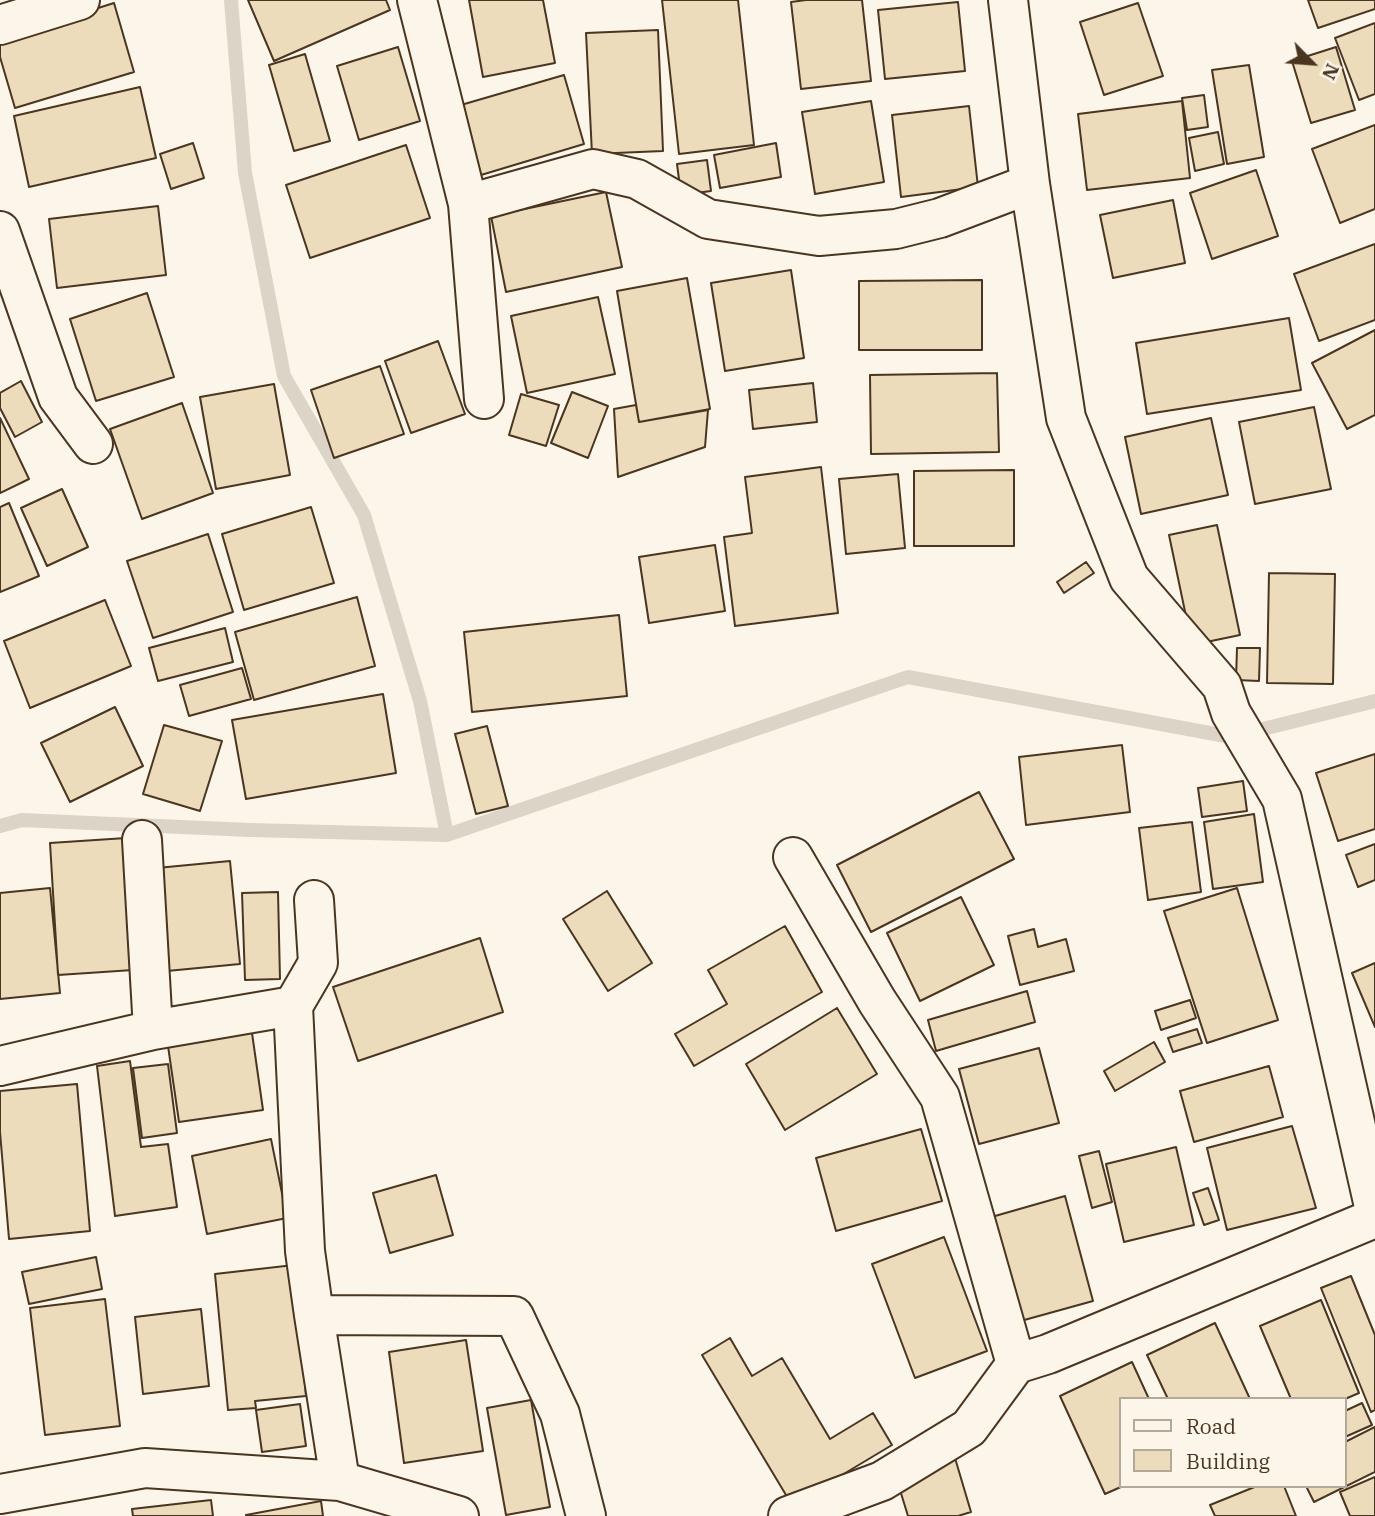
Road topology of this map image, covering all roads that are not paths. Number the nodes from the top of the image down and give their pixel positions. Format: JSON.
{"nodes":[{"id":1,"x":80,"y":0,"type":"edge"},
{"id":2,"x":417,"y":0,"type":"edge"},
{"id":3,"x":1007,"y":0,"type":"edge"},
{"id":4,"x":0,"y":25,"type":"edge"},
{"id":5,"x":1030,"y":184,"type":"junction"},
{"id":6,"x":468,"y":204,"type":"junction"},
{"id":7,"x":0,"y":231,"type":"edge"},
{"id":8,"x":8,"y":274,"type":"edge"},
{"id":9,"x":484,"y":399,"type":"dead end"},
{"id":10,"x":93,"y":444,"type":"dead end"},
{"id":11,"x":142,"y":840,"type":"dead end"},
{"id":12,"x":793,"y":857,"type":"dead end"},
{"id":13,"x":314,"y":900,"type":"dead end"},
{"id":14,"x":293,"y":1006,"type":"junction"},
{"id":15,"x":153,"y":1030,"type":"junction"},
{"id":16,"x":0,"y":1066,"type":"edge"},
{"id":17,"x":1375,"y":1211,"type":"edge"},
{"id":18,"x":1375,"y":1218,"type":"edge"},
{"id":19,"x":314,"y":1315,"type":"junction"},
{"id":20,"x":1016,"y":1364,"type":"junction"},
{"id":21,"x":340,"y":1481,"type":"junction"},
{"id":22,"x":0,"y":1494,"type":"edge"},
{"id":23,"x":459,"y":1516,"type":"edge"},
{"id":24,"x":586,"y":1516,"type":"edge"},
{"id":25,"x":788,"y":1516,"type":"edge"}],
"edges":[{"from":1,"to":4,"type":"street"},
{"from":2,"to":6,"type":"street"},
{"from":3,"to":5,"type":"street"},
{"from":5,"to":6,"type":"street"},
{"from":5,"to":17,"type":"street"},
{"from":6,"to":9,"type":"street"},
{"from":7,"to":8,"type":"street"},
{"from":8,"to":10,"type":"street"},
{"from":11,"to":15,"type":"street"},
{"from":12,"to":20,"type":"street"},
{"from":13,"to":14,"type":"street"},
{"from":14,"to":15,"type":"street"},
{"from":14,"to":19,"type":"street"},
{"from":15,"to":16,"type":"street"},
{"from":18,"to":20,"type":"street"},
{"from":19,"to":21,"type":"street"},
{"from":19,"to":24,"type":"street"},
{"from":20,"to":25,"type":"street"},
{"from":21,"to":22,"type":"street"},
{"from":21,"to":23,"type":"street"}]}
